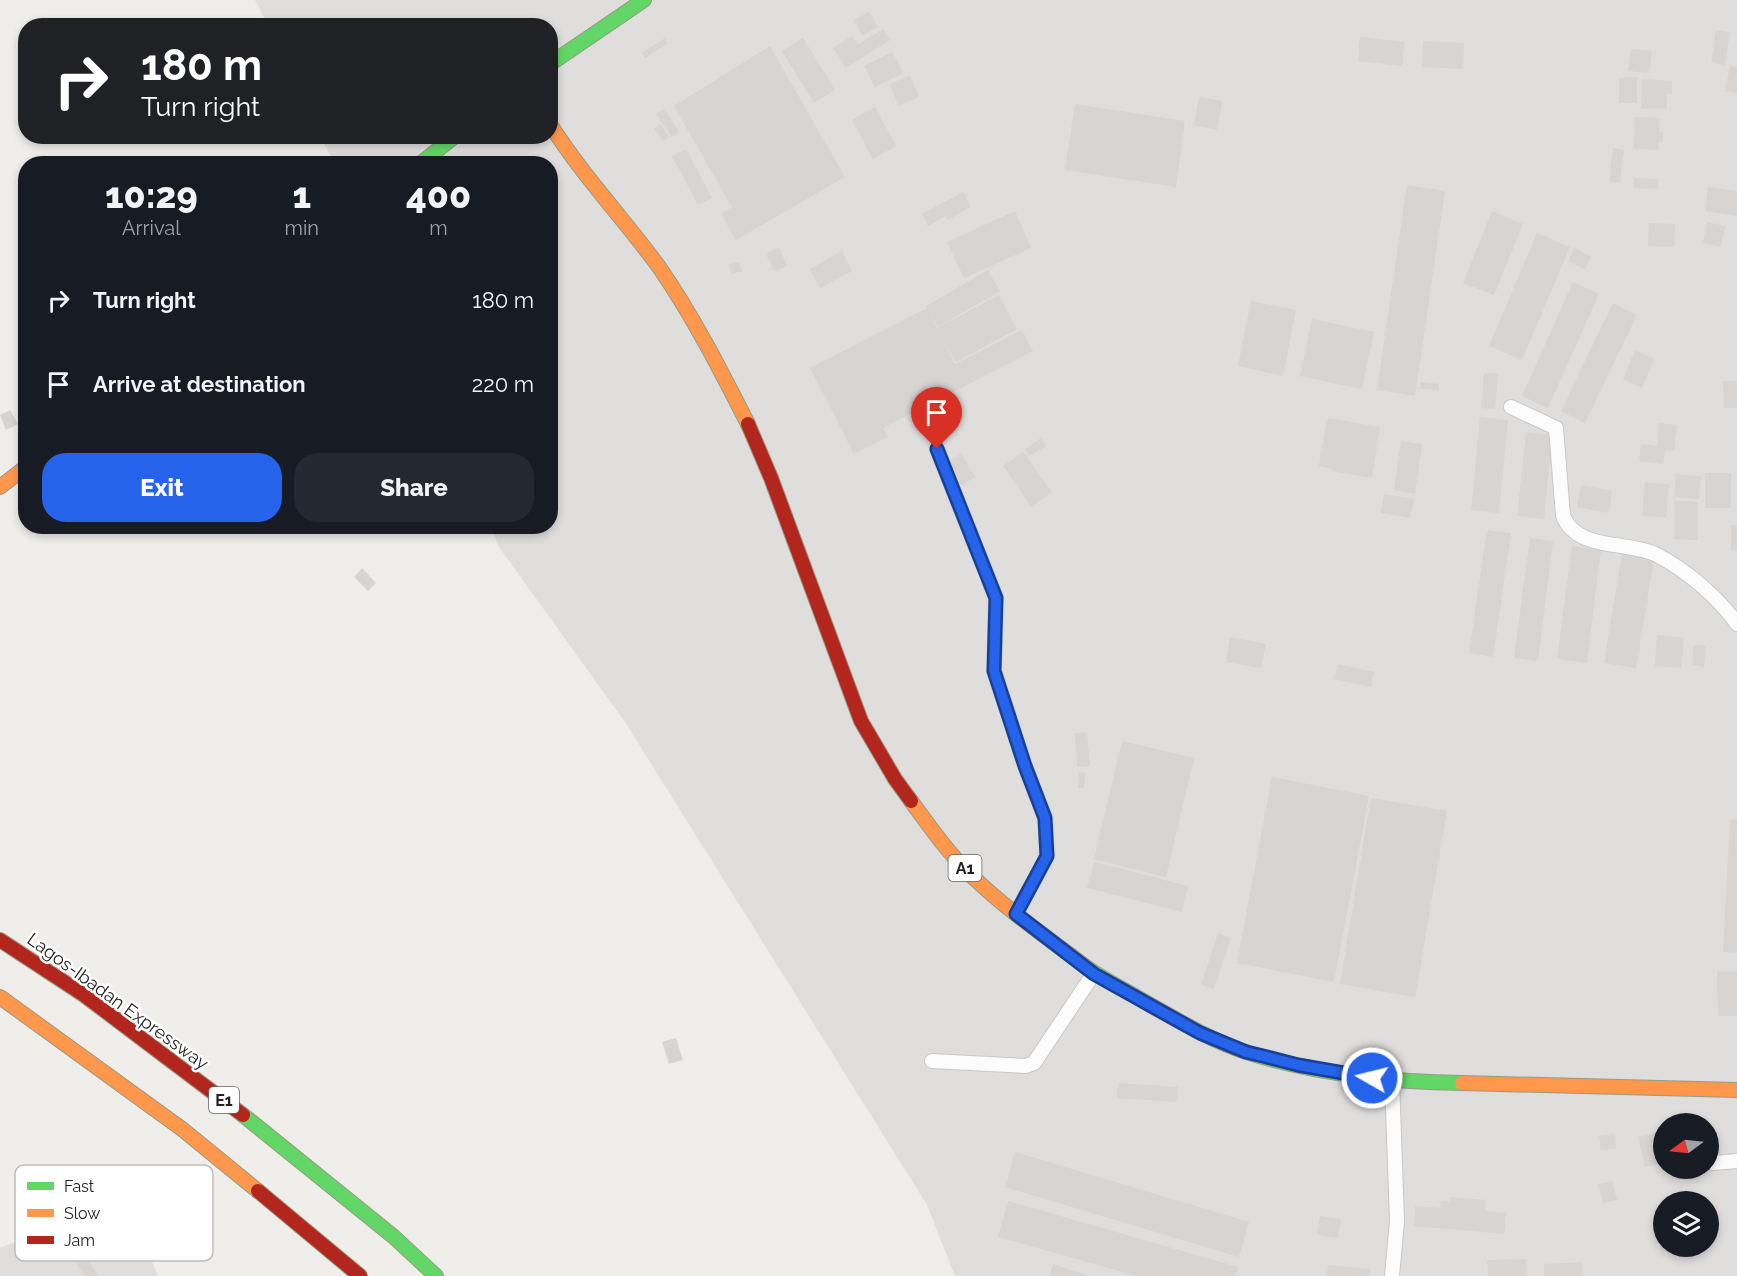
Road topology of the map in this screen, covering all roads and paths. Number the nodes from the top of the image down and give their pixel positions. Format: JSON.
{"nodes":[{"id":1,"x":644,"y":0,"type":"edge"},
{"id":2,"x":558,"y":59,"type":"edge"},
{"id":3,"x":558,"y":137,"type":"edge"},
{"id":4,"x":558,"y":143,"type":"edge"},
{"id":5,"x":444,"y":144,"type":"edge"},
{"id":6,"x":564,"y":146,"type":"junction"},
{"id":7,"x":430,"y":156,"type":"edge"},
{"id":8,"x":1511,"y":407,"type":"dead end"},
{"id":9,"x":937,"y":449,"type":"dead end"},
{"id":10,"x":18,"y":472,"type":"edge"},
{"id":11,"x":18,"y":473,"type":"edge"},
{"id":12,"x":0,"y":481,"type":"edge"},
{"id":13,"x":0,"y":487,"type":"edge"},
{"id":14,"x":1737,"y":624,"type":"edge"},
{"id":15,"x":1016,"y":914,"type":"junction"},
{"id":16,"x":0,"y":940,"type":"edge"},
{"id":17,"x":1094,"y":974,"type":"junction"},
{"id":18,"x":0,"y":997,"type":"edge"},
{"id":19,"x":932,"y":1061,"type":"dead end"},
{"id":20,"x":1392,"y":1080,"type":"junction"},
{"id":21,"x":1737,"y":1090,"type":"edge"},
{"id":22,"x":1737,"y":1161,"type":"edge"},
{"id":23,"x":1719,"y":1162,"type":"edge"},
{"id":24,"x":360,"y":1276,"type":"edge"},
{"id":25,"x":436,"y":1276,"type":"edge"},
{"id":26,"x":1392,"y":1276,"type":"edge"}],
"edges":[{"from":1,"to":2,"type":"main road"},
{"from":3,"to":6,"type":"main road","number":"A1"},
{"from":4,"to":6,"type":"main road","number":"A1"},
{"from":5,"to":7,"type":"main road"},
{"from":6,"to":15,"type":"main road","number":"A1"},
{"from":8,"to":14,"type":"street"},
{"from":9,"to":15,"type":"street"},
{"from":10,"to":12,"type":"main road"},
{"from":11,"to":13,"type":"main road"},
{"from":15,"to":17,"type":"main road","number":"A1"},
{"from":16,"to":25,"type":"main road","name":"Lagos-Ibadan Expressway","number":"E1"},
{"from":17,"to":19,"type":"street"},
{"from":17,"to":20,"type":"main road","number":"A1"},
{"from":18,"to":24,"type":"main road"},
{"from":20,"to":21,"type":"main road","number":"A1"},
{"from":20,"to":26,"type":"street"},
{"from":22,"to":23,"type":"street"}]}
